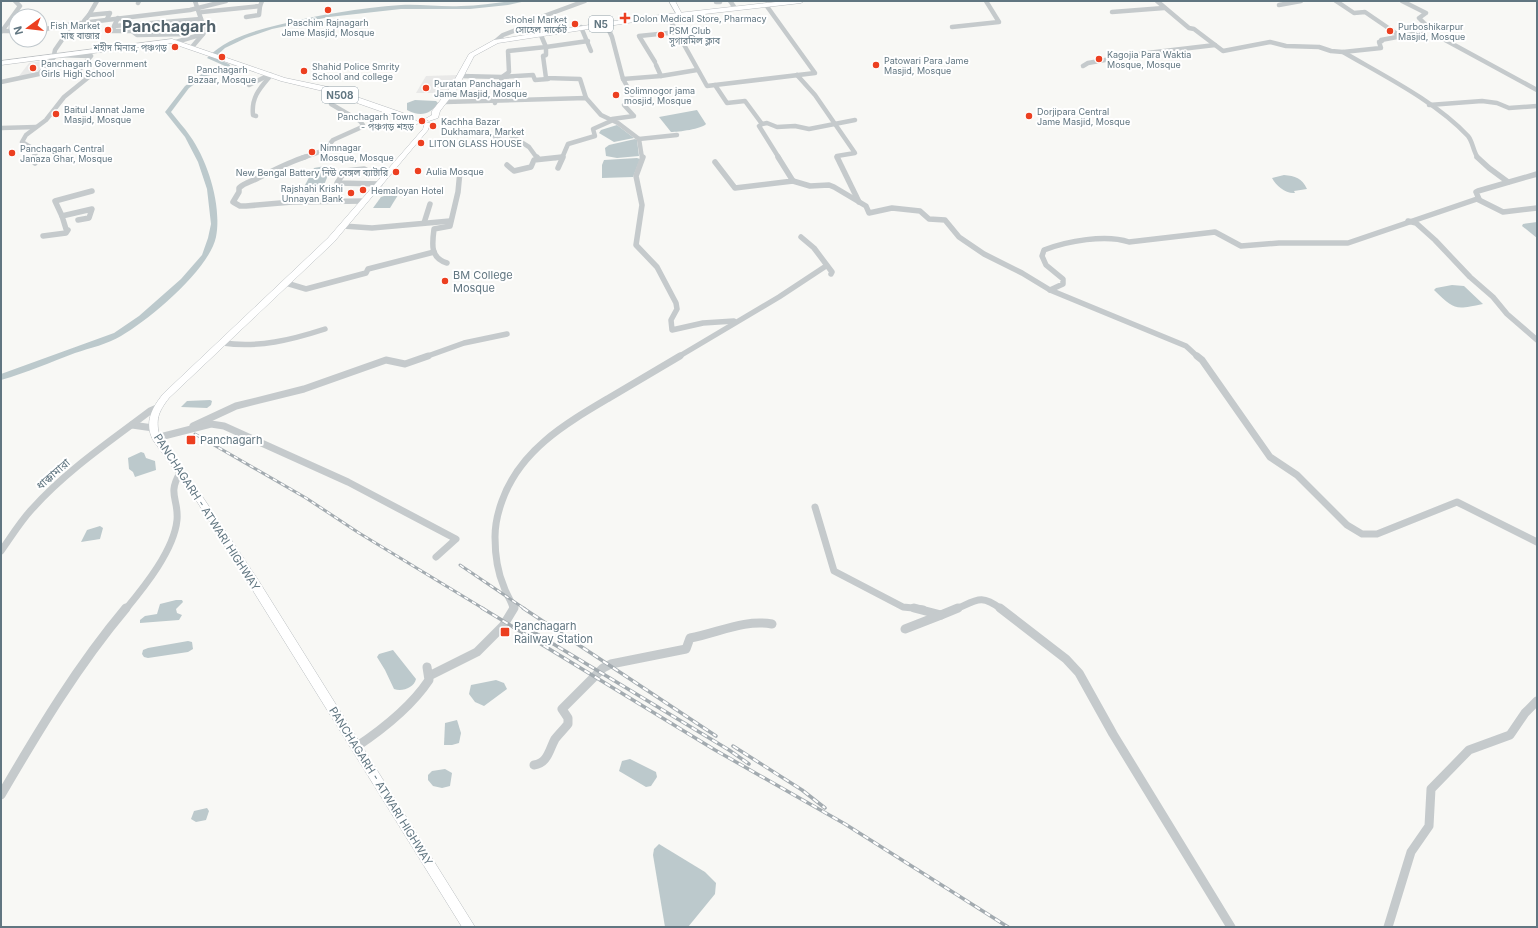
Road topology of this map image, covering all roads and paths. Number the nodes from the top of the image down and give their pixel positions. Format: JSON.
{"nodes":[{"id":1,"x":97,"y":1,"type":"edge"},
{"id":2,"x":195,"y":1,"type":"edge"},
{"id":3,"x":226,"y":1,"type":"edge"},
{"id":4,"x":262,"y":1,"type":"edge"},
{"id":5,"x":585,"y":1,"type":"edge"},
{"id":6,"x":672,"y":1,"type":"edge"},
{"id":7,"x":729,"y":1,"type":"edge"},
{"id":8,"x":801,"y":1,"type":"edge"},
{"id":9,"x":986,"y":1,"type":"edge"},
{"id":10,"x":1157,"y":1,"type":"edge"},
{"id":11,"x":1301,"y":1,"type":"edge"},
{"id":12,"x":1336,"y":1,"type":"edge"},
{"id":13,"x":1402,"y":1,"type":"edge"},
{"id":14,"x":720,"y":2,"type":"edge"},
{"id":15,"x":766,"y":5,"type":"junction"},
{"id":16,"x":1278,"y":5,"type":"dead end"},
{"id":17,"x":260,"y":6,"type":"junction"},
{"id":18,"x":735,"y":8,"type":"junction"},
{"id":19,"x":1164,"y":8,"type":"junction"},
{"id":20,"x":197,"y":11,"type":"junction"},
{"id":21,"x":1112,"y":12,"type":"dead end"},
{"id":22,"x":679,"y":14,"type":"junction"},
{"id":23,"x":89,"y":15,"type":"junction"},
{"id":24,"x":668,"y":16,"type":"junction"},
{"id":25,"x":246,"y":17,"type":"dead end"},
{"id":26,"x":118,"y":18,"type":"junction"},
{"id":27,"x":108,"y":19,"type":"junction"},
{"id":28,"x":201,"y":19,"type":"junction"},
{"id":29,"x":84,"y":21,"type":"junction"},
{"id":30,"x":8,"y":23,"type":"edge"},
{"id":31,"x":73,"y":24,"type":"junction"},
{"id":32,"x":606,"y":24,"type":"junction"},
{"id":33,"x":1424,"y":24,"type":"junction"},
{"id":34,"x":114,"y":26,"type":"junction"},
{"id":35,"x":581,"y":27,"type":"junction"},
{"id":36,"x":952,"y":27,"type":"dead end"},
{"id":37,"x":48,"y":29,"type":"edge"},
{"id":38,"x":8,"y":31,"type":"edge"},
{"id":39,"x":678,"y":32,"type":"junction"},
{"id":40,"x":540,"y":33,"type":"junction"},
{"id":41,"x":203,"y":34,"type":"junction"},
{"id":42,"x":1400,"y":36,"type":"junction"},
{"id":43,"x":182,"y":41,"type":"junction"},
{"id":44,"x":496,"y":41,"type":"junction"},
{"id":45,"x":588,"y":41,"type":"junction"},
{"id":46,"x":1215,"y":45,"type":"junction"},
{"id":47,"x":192,"y":47,"type":"junction"},
{"id":48,"x":546,"y":47,"type":"junction"},
{"id":49,"x":591,"y":51,"type":"dead end"},
{"id":50,"x":1343,"y":52,"type":"junction"},
{"id":51,"x":55,"y":56,"type":"junction"},
{"id":52,"x":1,"y":63,"type":"edge"},
{"id":53,"x":1083,"y":66,"type":"dead end"},
{"id":54,"x":697,"y":70,"type":"junction"},
{"id":55,"x":270,"y":75,"type":"junction"},
{"id":56,"x":797,"y":75,"type":"junction"},
{"id":57,"x":461,"y":76,"type":"junction"},
{"id":58,"x":661,"y":76,"type":"junction"},
{"id":59,"x":502,"y":77,"type":"junction"},
{"id":60,"x":548,"y":79,"type":"junction"},
{"id":61,"x":623,"y":79,"type":"junction"},
{"id":62,"x":1,"y":82,"type":"edge"},
{"id":63,"x":249,"y":85,"type":"dead end"},
{"id":64,"x":715,"y":85,"type":"junction"},
{"id":65,"x":1537,"y":90,"type":"edge"},
{"id":66,"x":342,"y":95,"type":"junction"},
{"id":67,"x":632,"y":96,"type":"dead end"},
{"id":68,"x":586,"y":98,"type":"junction"},
{"id":69,"x":445,"y":102,"type":"junction"},
{"id":70,"x":495,"y":103,"type":"junction"},
{"id":71,"x":624,"y":105,"type":"dead end"},
{"id":72,"x":1429,"y":105,"type":"junction"},
{"id":73,"x":1537,"y":106,"type":"edge"},
{"id":74,"x":400,"y":115,"type":"junction"},
{"id":75,"x":256,"y":116,"type":"dead end"},
{"id":76,"x":425,"y":120,"type":"junction"},
{"id":77,"x":609,"y":120,"type":"junction"},
{"id":78,"x":855,"y":120,"type":"dead end"},
{"id":79,"x":762,"y":124,"type":"junction"},
{"id":80,"x":835,"y":125,"type":"junction"},
{"id":81,"x":36,"y":127,"type":"junction"},
{"id":82,"x":1,"y":128,"type":"edge"},
{"id":83,"x":678,"y":135,"type":"dead end"},
{"id":84,"x":495,"y":137,"type":"dead end"},
{"id":85,"x":639,"y":139,"type":"junction"},
{"id":86,"x":562,"y":157,"type":"junction"},
{"id":87,"x":538,"y":159,"type":"junction"},
{"id":88,"x":715,"y":162,"type":"dead end"},
{"id":89,"x":35,"y":163,"type":"dead end"},
{"id":90,"x":506,"y":165,"type":"dead end"},
{"id":91,"x":558,"y":168,"type":"dead end"},
{"id":92,"x":460,"y":171,"type":"dead end"},
{"id":93,"x":389,"y":173,"type":"junction"},
{"id":94,"x":1537,"y":174,"type":"edge"},
{"id":95,"x":793,"y":181,"type":"junction"},
{"id":96,"x":1508,"y":182,"type":"junction"},
{"id":97,"x":380,"y":184,"type":"junction"},
{"id":98,"x":92,"y":192,"type":"dead end"},
{"id":99,"x":1479,"y":199,"type":"junction"},
{"id":100,"x":365,"y":201,"type":"junction"},
{"id":101,"x":859,"y":202,"type":"junction"},
{"id":102,"x":430,"y":204,"type":"dead end"},
{"id":103,"x":1537,"y":208,"type":"edge"},
{"id":104,"x":62,"y":216,"type":"junction"},
{"id":105,"x":78,"y":220,"type":"dead end"},
{"id":106,"x":450,"y":221,"type":"junction"},
{"id":107,"x":1408,"y":221,"type":"junction"},
{"id":108,"x":424,"y":223,"type":"junction"},
{"id":109,"x":343,"y":226,"type":"junction"},
{"id":110,"x":43,"y":236,"type":"dead end"},
{"id":111,"x":801,"y":237,"type":"dead end"},
{"id":112,"x":434,"y":252,"type":"junction"},
{"id":113,"x":447,"y":263,"type":"dead end"},
{"id":114,"x":826,"y":266,"type":"junction"},
{"id":115,"x":831,"y":274,"type":"dead end"},
{"id":116,"x":286,"y":283,"type":"junction"},
{"id":117,"x":1050,"y":290,"type":"junction"},
{"id":118,"x":737,"y":321,"type":"junction"},
{"id":119,"x":325,"y":329,"type":"dead end"},
{"id":120,"x":507,"y":334,"type":"dead end"},
{"id":121,"x":1537,"y":340,"type":"edge"},
{"id":122,"x":222,"y":343,"type":"junction"},
{"id":123,"x":157,"y":408,"type":"junction"},
{"id":124,"x":132,"y":425,"type":"junction"},
{"id":125,"x":153,"y":428,"type":"junction"},
{"id":126,"x":191,"y":429,"type":"junction"},
{"id":127,"x":156,"y":438,"type":"junction"},
{"id":128,"x":180,"y":473,"type":"junction"},
{"id":129,"x":815,"y":507,"type":"dead end"},
{"id":130,"x":1537,"y":542,"type":"edge"},
{"id":131,"x":1,"y":551,"type":"edge"},
{"id":132,"x":436,"y":557,"type":"dead end"},
{"id":133,"x":941,"y":615,"type":"junction"},
{"id":134,"x":772,"y":624,"type":"dead end"},
{"id":135,"x":905,"y":629,"type":"dead end"},
{"id":136,"x":1537,"y":701,"type":"edge"},
{"id":137,"x":356,"y":746,"type":"junction"},
{"id":138,"x":534,"y":766,"type":"dead end"},
{"id":139,"x":1,"y":794,"type":"edge"},
{"id":140,"x":469,"y":927,"type":"edge"},
{"id":141,"x":1230,"y":927,"type":"edge"},
{"id":142,"x":1388,"y":927,"type":"edge"}],
"edges":[{"from":1,"to":23,"type":"street"},
{"from":2,"to":20,"type":"street"},
{"from":3,"to":20,"type":"street"},
{"from":4,"to":17,"type":"street"},
{"from":5,"to":44,"type":"street"},
{"from":6,"to":22,"type":"main road"},
{"from":7,"to":14,"type":"street"},
{"from":7,"to":18,"type":"street"},
{"from":8,"to":15,"type":"highway","number":"N5"},
{"from":9,"to":36,"type":"street"},
{"from":10,"to":19,"type":"street"},
{"from":11,"to":16,"type":"street"},
{"from":12,"to":42,"type":"street"},
{"from":13,"to":33,"type":"street"},
{"from":15,"to":18,"type":"highway","number":"N5"},
{"from":15,"to":56,"type":"street"},
{"from":17,"to":20,"type":"street"},
{"from":17,"to":25,"type":"street"},
{"from":18,"to":22,"type":"highway","number":"N5"},
{"from":19,"to":21,"type":"street"},
{"from":19,"to":46,"type":"street"},
{"from":20,"to":26,"type":"street"},
{"from":20,"to":28,"type":"street"},
{"from":22,"to":24,"type":"highway","number":"N5"},
{"from":23,"to":27,"type":"street"},
{"from":23,"to":29,"type":"street"},
{"from":24,"to":32,"type":"highway","number":"N5"},
{"from":24,"to":39,"type":"street"},
{"from":26,"to":27,"type":"street"},
{"from":26,"to":34,"type":"street"},
{"from":27,"to":29,"type":"street"},
{"from":28,"to":34,"type":"street"},
{"from":28,"to":41,"type":"street"},
{"from":29,"to":31,"type":"street"},
{"from":30,"to":38,"type":"street"},
{"from":31,"to":37,"type":"street"},
{"from":31,"to":51,"type":"street"},
{"from":32,"to":35,"type":"highway","number":"N5"},
{"from":32,"to":61,"type":"street"},
{"from":33,"to":42,"type":"street"},
{"from":33,"to":65,"type":"street"},
{"from":34,"to":43,"type":"street"},
{"from":35,"to":40,"type":"highway","number":"N5"},
{"from":35,"to":45,"type":"street"},
{"from":39,"to":54,"type":"street"},
{"from":39,"to":58,"type":"street"},
{"from":40,"to":44,"type":"highway","number":"N5"},
{"from":40,"to":48,"type":"street"},
{"from":41,"to":43,"type":"street"},
{"from":41,"to":47,"type":"street"},
{"from":42,"to":50,"type":"street"},
{"from":43,"to":47,"type":"highway","number":"N508"},
{"from":43,"to":51,"type":"highway"},
{"from":44,"to":57,"type":"highway","number":"N5"},
{"from":45,"to":48,"type":"street"},
{"from":45,"to":49,"type":"street"},
{"from":46,"to":50,"type":"street"},
{"from":46,"to":53,"type":"street"},
{"from":47,"to":55,"type":"highway","number":"N508"},
{"from":48,"to":59,"type":"street"},
{"from":48,"to":60,"type":"street"},
{"from":50,"to":72,"type":"street"},
{"from":51,"to":52,"type":"highway"},
{"from":51,"to":62,"type":"street"},
{"from":51,"to":81,"type":"street"},
{"from":54,"to":58,"type":"street"},
{"from":54,"to":64,"type":"street"},
{"from":55,"to":63,"type":"street"},
{"from":55,"to":66,"type":"highway","number":"N508"},
{"from":55,"to":75,"type":"street"},
{"from":56,"to":64,"type":"street"},
{"from":56,"to":80,"type":"street"},
{"from":57,"to":59,"type":"street"},
{"from":57,"to":69,"type":"highway","number":"N5"},
{"from":58,"to":61,"type":"street"},
{"from":59,"to":60,"type":"street"},
{"from":59,"to":70,"type":"street"},
{"from":60,"to":68,"type":"street"},
{"from":61,"to":67,"type":"street"},
{"from":64,"to":79,"type":"street"},
{"from":66,"to":74,"type":"highway","number":"N508"},
{"from":66,"to":100,"type":"street"},
{"from":68,"to":70,"type":"street"},
{"from":68,"to":77,"type":"street"},
{"from":69,"to":70,"type":"street"},
{"from":69,"to":76,"type":"highway","number":"N5"},
{"from":71,"to":77,"type":"street"},
{"from":72,"to":73,"type":"street"},
{"from":72,"to":96,"type":"street"},
{"from":74,"to":76,"type":"highway","number":"N508"},
{"from":74,"to":76,"type":"highway"},
{"from":76,"to":93,"type":"main road","name":"PANCHAGARH - ATWARI HIGHWAY"},
{"from":77,"to":85,"type":"street"},
{"from":77,"to":86,"type":"street"},
{"from":78,"to":80,"type":"street"},
{"from":79,"to":80,"type":"street"},
{"from":79,"to":95,"type":"street"},
{"from":80,"to":101,"type":"street"},
{"from":81,"to":82,"type":"street"},
{"from":81,"to":89,"type":"street"},
{"from":83,"to":85,"type":"street"},
{"from":84,"to":87,"type":"street"},
{"from":85,"to":118,"type":"street"},
{"from":86,"to":87,"type":"street"},
{"from":86,"to":91,"type":"street"},
{"from":87,"to":90,"type":"street"},
{"from":88,"to":95,"type":"street"},
{"from":92,"to":106,"type":"street"},
{"from":93,"to":97,"type":"main road","name":"PANCHAGARH - ATWARI HIGHWAY"},
{"from":93,"to":97,"type":"street"},
{"from":94,"to":96,"type":"street"},
{"from":95,"to":101,"type":"street"},
{"from":96,"to":99,"type":"street"},
{"from":97,"to":100,"type":"main road","name":"PANCHAGARH - ATWARI HIGHWAY"},
{"from":98,"to":104,"type":"street"},
{"from":99,"to":103,"type":"street"},
{"from":99,"to":107,"type":"street"},
{"from":100,"to":109,"type":"main road","name":"PANCHAGARH - ATWARI HIGHWAY"},
{"from":101,"to":117,"type":"street"},
{"from":102,"to":108,"type":"street"},
{"from":104,"to":105,"type":"street"},
{"from":104,"to":110,"type":"street"},
{"from":106,"to":108,"type":"street"},
{"from":106,"to":112,"type":"street"},
{"from":107,"to":117,"type":"street"},
{"from":107,"to":121,"type":"street"},
{"from":108,"to":109,"type":"street"},
{"from":109,"to":116,"type":"main road","name":"PANCHAGARH - ATWARI HIGHWAY"},
{"from":111,"to":114,"type":"street"},
{"from":112,"to":113,"type":"street"},
{"from":112,"to":116,"type":"street"},
{"from":114,"to":115,"type":"street"},
{"from":114,"to":118,"type":"street"},
{"from":116,"to":122,"type":"main road","name":"PANCHAGARH - ATWARI HIGHWAY"},
{"from":117,"to":130,"type":"street"},
{"from":118,"to":137,"type":"street"},
{"from":119,"to":122,"type":"street"},
{"from":120,"to":126,"type":"street"},
{"from":122,"to":123,"type":"main road","name":"PANCHAGARH - ATWARI HIGHWAY"},
{"from":123,"to":124,"type":"street","name":"ধাক্কামারা"},
{"from":123,"to":125,"type":"main road","name":"PANCHAGARH - ATWARI HIGHWAY"},
{"from":124,"to":125,"type":"street"},
{"from":124,"to":131,"type":"street","name":"ধাক্কামারা"},
{"from":125,"to":127,"type":"main road","name":"PANCHAGARH - ATWARI HIGHWAY"},
{"from":126,"to":127,"type":"street"},
{"from":126,"to":132,"type":"street"},
{"from":127,"to":128,"type":"main road","name":"PANCHAGARH - ATWARI HIGHWAY"},
{"from":128,"to":137,"type":"main road","name":"PANCHAGARH - ATWARI HIGHWAY"},
{"from":128,"to":139,"type":"street"},
{"from":129,"to":133,"type":"street"},
{"from":133,"to":135,"type":"street"},
{"from":133,"to":141,"type":"street"},
{"from":134,"to":138,"type":"street"},
{"from":136,"to":142,"type":"street"},
{"from":137,"to":140,"type":"main road","name":"PANCHAGARH - ATWARI HIGHWAY"}]}
